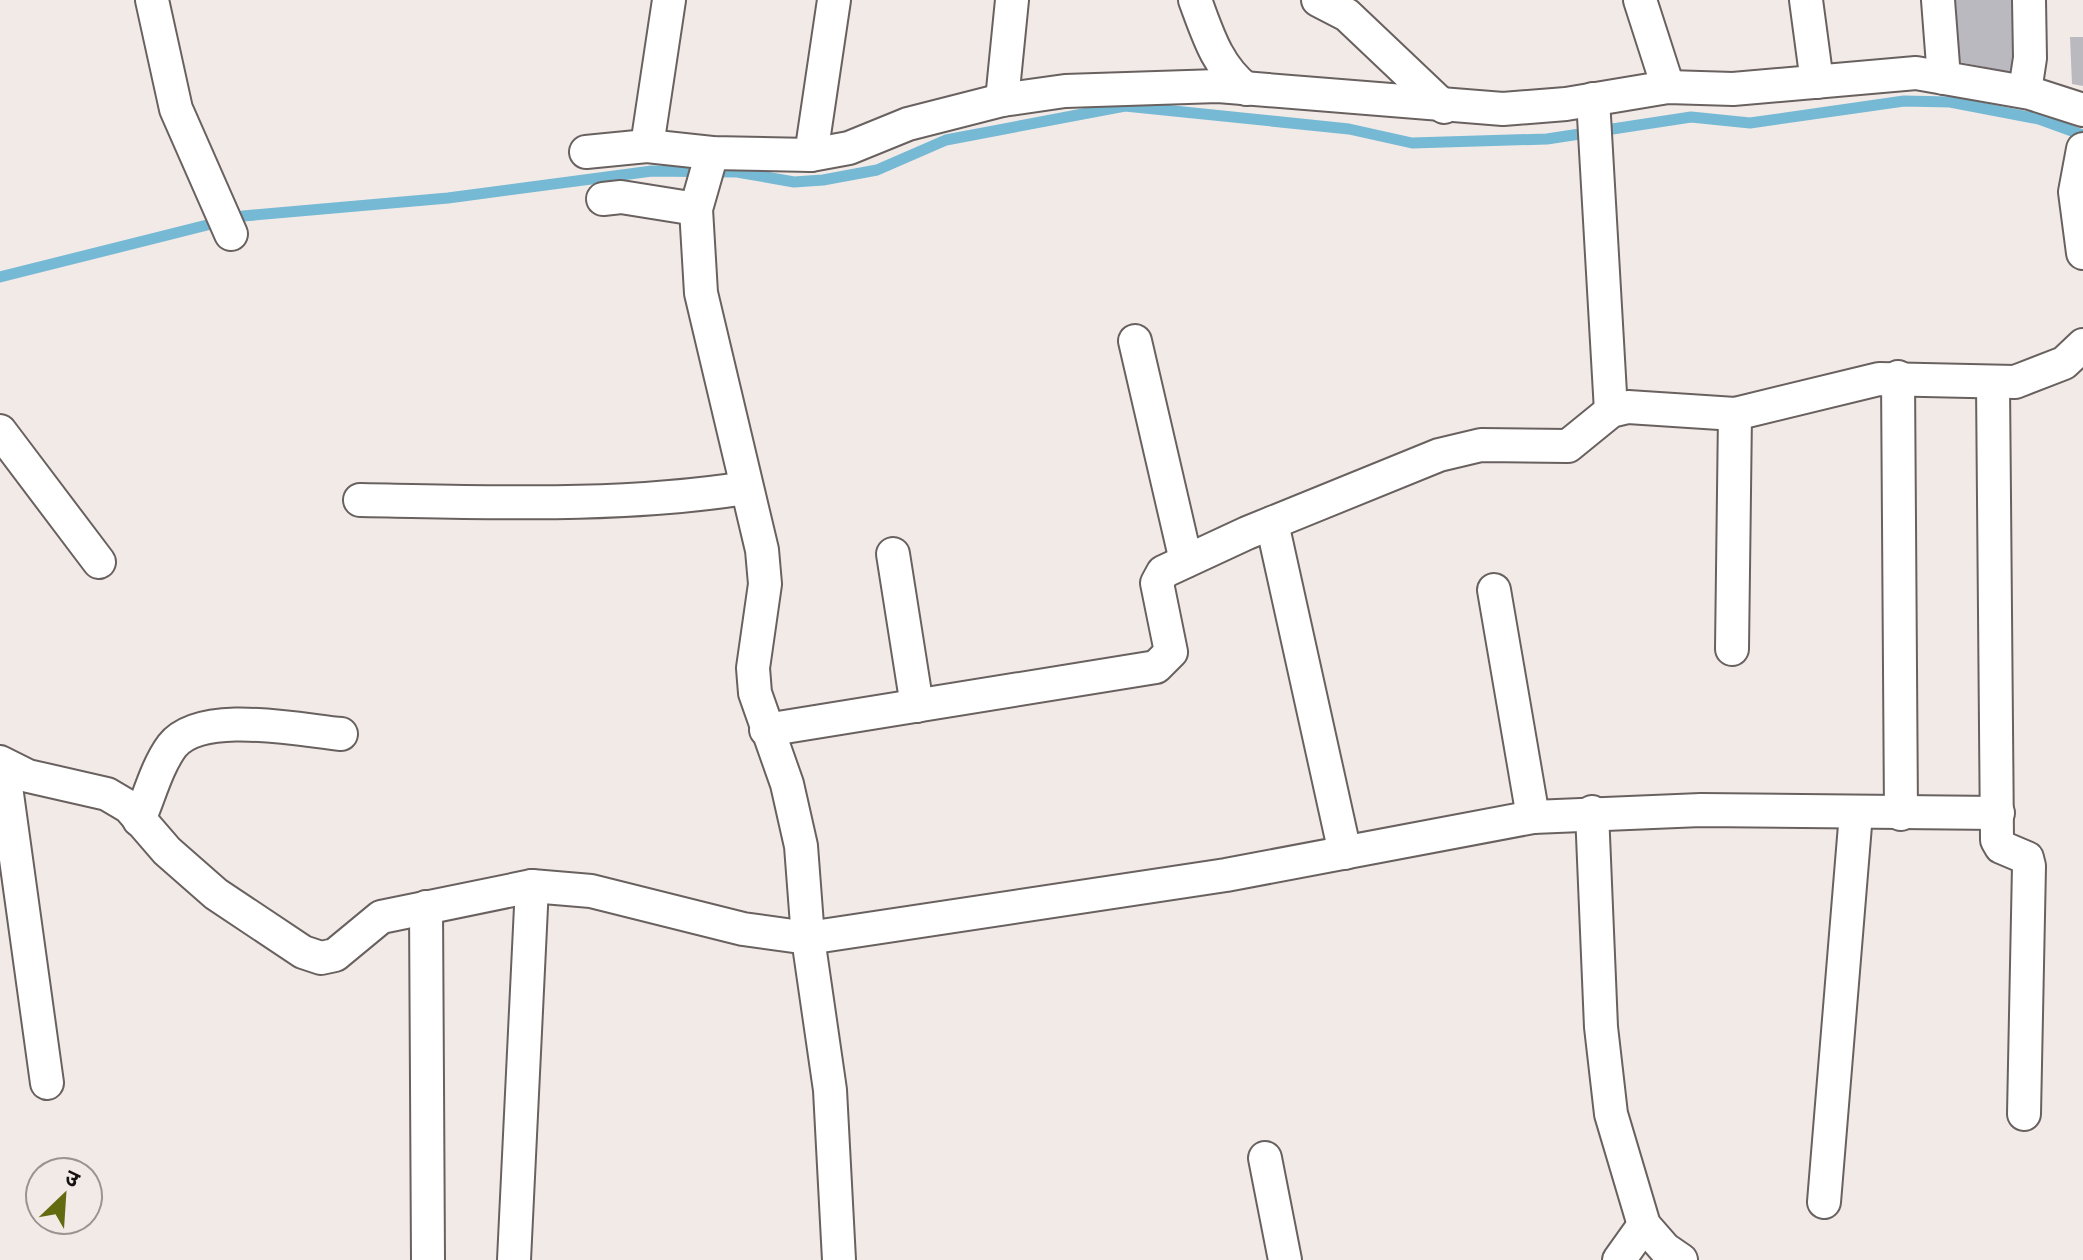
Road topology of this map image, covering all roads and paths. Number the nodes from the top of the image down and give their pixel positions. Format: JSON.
{"nodes":[{"id":1,"x":152,"y":0,"type":"edge"},
{"id":2,"x":669,"y":0,"type":"edge"},
{"id":3,"x":834,"y":0,"type":"edge"},
{"id":4,"x":1012,"y":0,"type":"edge"},
{"id":5,"x":1195,"y":0,"type":"edge"},
{"id":6,"x":1318,"y":0,"type":"edge"},
{"id":7,"x":1640,"y":0,"type":"edge"},
{"id":8,"x":1806,"y":0,"type":"edge"},
{"id":9,"x":1938,"y":0,"type":"edge"},
{"id":10,"x":2029,"y":0,"type":"edge"},
{"id":11,"x":1944,"y":78,"type":"junction"},
{"id":12,"x":1817,"y":82,"type":"junction"},
{"id":13,"x":1668,"y":87,"type":"junction"},
{"id":14,"x":1246,"y":89,"type":"junction"},
{"id":15,"x":2025,"y":91,"type":"junction"},
{"id":16,"x":1002,"y":100,"type":"junction"},
{"id":17,"x":1444,"y":107,"type":"junction"},
{"id":18,"x":2083,"y":110,"type":"edge"},
{"id":19,"x":1594,"y":121,"type":"junction"},
{"id":20,"x":647,"y":146,"type":"junction"},
{"id":21,"x":586,"y":152,"type":"dead end"},
{"id":22,"x":2082,"y":152,"type":"edge"},
{"id":23,"x":811,"y":155,"type":"junction"},
{"id":24,"x":712,"y":157,"type":"junction"},
{"id":25,"x":603,"y":199,"type":"dead end"},
{"id":26,"x":698,"y":202,"type":"junction"},
{"id":27,"x":226,"y":220,"type":"dead end"},
{"id":28,"x":2083,"y":253,"type":"edge"},
{"id":29,"x":1135,"y":341,"type":"dead end"},
{"id":30,"x":2081,"y":351,"type":"edge"},
{"id":31,"x":1898,"y":377,"type":"junction"},
{"id":32,"x":1993,"y":384,"type":"junction"},
{"id":33,"x":1611,"y":411,"type":"junction"},
{"id":34,"x":1735,"y":414,"type":"junction"},
{"id":35,"x":0,"y":431,"type":"edge"},
{"id":36,"x":746,"y":488,"type":"junction"},
{"id":37,"x":360,"y":500,"type":"dead end"},
{"id":38,"x":1272,"y":523,"type":"junction"},
{"id":39,"x":893,"y":554,"type":"dead end"},
{"id":40,"x":1186,"y":561,"type":"junction"},
{"id":41,"x":99,"y":562,"type":"dead end"},
{"id":42,"x":1494,"y":590,"type":"dead end"},
{"id":43,"x":1732,"y":649,"type":"dead end"},
{"id":44,"x":917,"y":706,"type":"junction"},
{"id":45,"x":766,"y":730,"type":"junction"},
{"id":46,"x":341,"y":734,"type":"dead end"},
{"id":47,"x":2,"y":763,"type":"edge"},
{"id":48,"x":1592,"y":812,"type":"junction"},
{"id":49,"x":1856,"y":813,"type":"junction"},
{"id":50,"x":1998,"y":813,"type":"junction"},
{"id":51,"x":1901,"y":814,"type":"junction"},
{"id":52,"x":1533,"y":817,"type":"junction"},
{"id":53,"x":139,"y":820,"type":"junction"},
{"id":54,"x":1345,"y":853,"type":"junction"},
{"id":55,"x":532,"y":886,"type":"junction"},
{"id":56,"x":426,"y":907,"type":"junction"},
{"id":57,"x":808,"y":938,"type":"junction"},
{"id":58,"x":47,"y":1083,"type":"dead end"},
{"id":59,"x":2024,"y":1114,"type":"dead end"},
{"id":60,"x":1265,"y":1158,"type":"dead end"},
{"id":61,"x":1824,"y":1202,"type":"dead end"},
{"id":62,"x":1644,"y":1225,"type":"junction"},
{"id":63,"x":428,"y":1260,"type":"edge"},
{"id":64,"x":514,"y":1260,"type":"edge"},
{"id":65,"x":839,"y":1260,"type":"edge"},
{"id":66,"x":1285,"y":1260,"type":"edge"},
{"id":67,"x":1619,"y":1260,"type":"edge"},
{"id":68,"x":1681,"y":1260,"type":"edge"}],
"edges":[{"from":1,"to":27,"type":"street"},
{"from":2,"to":20,"type":"street"},
{"from":3,"to":23,"type":"street"},
{"from":4,"to":16,"type":"street"},
{"from":5,"to":14,"type":"street"},
{"from":6,"to":17,"type":"street"},
{"from":7,"to":13,"type":"street"},
{"from":8,"to":12,"type":"street"},
{"from":9,"to":11,"type":"street"},
{"from":10,"to":15,"type":"street"},
{"from":11,"to":12,"type":"street"},
{"from":11,"to":15,"type":"street"},
{"from":12,"to":13,"type":"street"},
{"from":13,"to":19,"type":"street"},
{"from":14,"to":16,"type":"street"},
{"from":14,"to":17,"type":"street"},
{"from":15,"to":18,"type":"street"},
{"from":16,"to":23,"type":"street"},
{"from":17,"to":19,"type":"street"},
{"from":19,"to":33,"type":"street"},
{"from":20,"to":21,"type":"street"},
{"from":20,"to":24,"type":"street"},
{"from":22,"to":28,"type":"street"},
{"from":23,"to":24,"type":"street"},
{"from":24,"to":26,"type":"street"},
{"from":25,"to":26,"type":"street"},
{"from":26,"to":36,"type":"street"},
{"from":29,"to":40,"type":"street"},
{"from":30,"to":32,"type":"street"},
{"from":31,"to":32,"type":"street"},
{"from":31,"to":34,"type":"street"},
{"from":31,"to":51,"type":"street"},
{"from":32,"to":50,"type":"street"},
{"from":33,"to":34,"type":"street"},
{"from":33,"to":38,"type":"street"},
{"from":34,"to":43,"type":"street"},
{"from":35,"to":41,"type":"street"},
{"from":36,"to":37,"type":"street"},
{"from":36,"to":45,"type":"street"},
{"from":38,"to":40,"type":"street"},
{"from":38,"to":54,"type":"street"},
{"from":39,"to":44,"type":"street"},
{"from":40,"to":44,"type":"street"},
{"from":42,"to":52,"type":"street"},
{"from":44,"to":45,"type":"street"},
{"from":45,"to":57,"type":"street"},
{"from":46,"to":53,"type":"street"},
{"from":47,"to":53,"type":"street"},
{"from":47,"to":58,"type":"street"},
{"from":48,"to":49,"type":"street"},
{"from":48,"to":52,"type":"street"},
{"from":48,"to":62,"type":"street"},
{"from":49,"to":51,"type":"street"},
{"from":49,"to":61,"type":"street"},
{"from":50,"to":51,"type":"street"},
{"from":50,"to":59,"type":"street"},
{"from":52,"to":54,"type":"street"},
{"from":53,"to":56,"type":"street"},
{"from":54,"to":57,"type":"street"},
{"from":55,"to":56,"type":"street"},
{"from":55,"to":57,"type":"street"},
{"from":55,"to":64,"type":"street"},
{"from":56,"to":63,"type":"street"},
{"from":57,"to":65,"type":"street"},
{"from":60,"to":66,"type":"street"},
{"from":62,"to":67,"type":"street"},
{"from":62,"to":68,"type":"street"}]}
